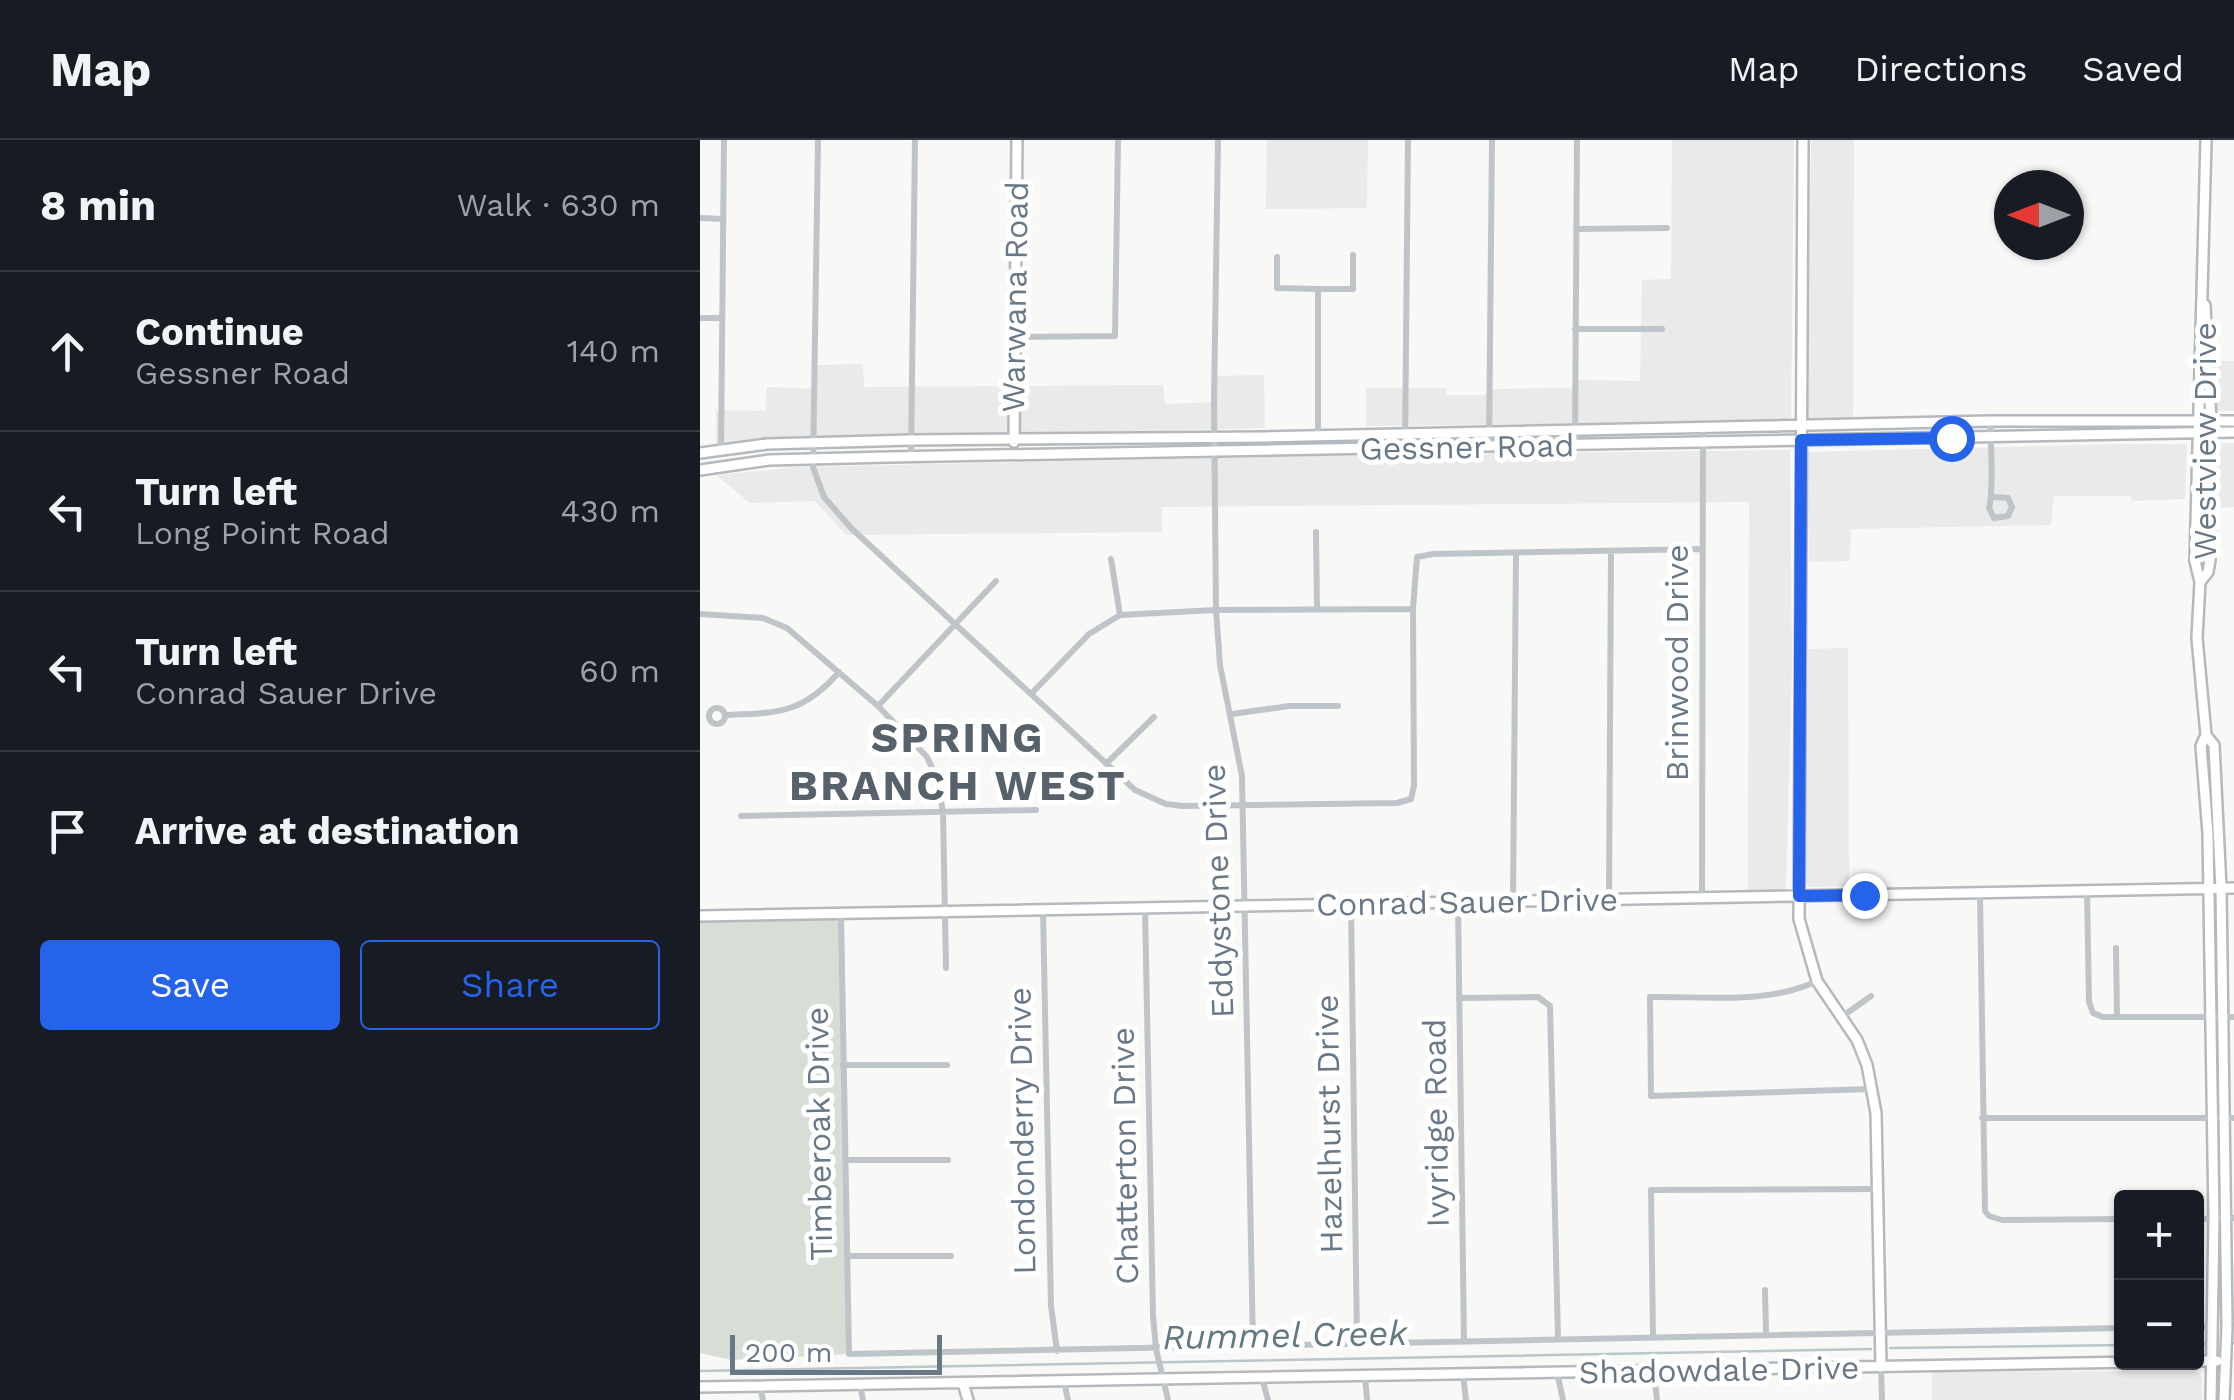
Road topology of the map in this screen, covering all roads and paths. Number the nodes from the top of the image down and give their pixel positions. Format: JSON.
{"nodes":[{"id":1,"x":724,"y":140,"type":"edge"},
{"id":2,"x":818,"y":140,"type":"edge"},
{"id":3,"x":916,"y":140,"type":"edge"},
{"id":4,"x":1017,"y":140,"type":"edge"},
{"id":5,"x":1118,"y":140,"type":"edge"},
{"id":6,"x":1218,"y":140,"type":"edge"},
{"id":7,"x":1408,"y":140,"type":"edge"},
{"id":8,"x":1492,"y":140,"type":"edge"},
{"id":9,"x":1577,"y":140,"type":"edge"},
{"id":10,"x":1803,"y":140,"type":"edge"},
{"id":11,"x":2206,"y":140,"type":"edge"},
{"id":12,"x":700,"y":218,"type":"edge"},
{"id":13,"x":723,"y":219,"type":"junction"},
{"id":14,"x":1667,"y":228,"type":"dead end"},
{"id":15,"x":1576,"y":229,"type":"junction"},
{"id":16,"x":1353,"y":256,"type":"dead end"},
{"id":17,"x":1278,"y":257,"type":"dead end"},
{"id":18,"x":1318,"y":289,"type":"junction"},
{"id":19,"x":2203,"y":298,"type":"junction"},
{"id":20,"x":700,"y":318,"type":"edge"},
{"id":21,"x":722,"y":318,"type":"junction"},
{"id":22,"x":1575,"y":329,"type":"junction"},
{"id":23,"x":1662,"y":329,"type":"dead end"},
{"id":24,"x":1014,"y":337,"type":"junction"},
{"id":25,"x":2082,"y":420,"type":"junction"},
{"id":26,"x":2169,"y":421,"type":"junction"},
{"id":27,"x":2234,"y":421,"type":"edge"},
{"id":28,"x":1990,"y":422,"type":"junction"},
{"id":29,"x":1800,"y":426,"type":"junction"},
{"id":30,"x":2196,"y":426,"type":"junction"},
{"id":31,"x":2211,"y":427,"type":"junction"},
{"id":32,"x":1703,"y":428,"type":"junction"},
{"id":33,"x":1575,"y":429,"type":"junction"},
{"id":34,"x":1489,"y":432,"type":"junction"},
{"id":35,"x":2234,"y":432,"type":"edge"},
{"id":36,"x":1405,"y":433,"type":"junction"},
{"id":37,"x":2169,"y":433,"type":"junction"},
{"id":38,"x":1318,"y":435,"type":"junction"},
{"id":39,"x":1214,"y":436,"type":"junction"},
{"id":40,"x":2082,"y":436,"type":"junction"},
{"id":41,"x":1991,"y":438,"type":"junction"},
{"id":42,"x":912,"y":440,"type":"junction"},
{"id":43,"x":1014,"y":440,"type":"junction"},
{"id":44,"x":1801,"y":440,"type":"junction"},
{"id":45,"x":814,"y":442,"type":"junction"},
{"id":46,"x":1703,"y":443,"type":"junction"},
{"id":47,"x":1575,"y":445,"type":"junction"},
{"id":48,"x":1488,"y":447,"type":"junction"},
{"id":49,"x":1405,"y":448,"type":"junction"},
{"id":50,"x":721,"y":450,"type":"junction"},
{"id":51,"x":1214,"y":451,"type":"junction"},
{"id":52,"x":700,"y":453,"type":"edge"},
{"id":53,"x":1013,"y":454,"type":"junction"},
{"id":54,"x":911,"y":456,"type":"junction"},
{"id":55,"x":814,"y":459,"type":"junction"},
{"id":56,"x":700,"y":470,"type":"edge"},
{"id":57,"x":1994,"y":496,"type":"dead end"},
{"id":58,"x":1316,"y":532,"type":"dead end"},
{"id":59,"x":1702,"y":549,"type":"junction"},
{"id":60,"x":1611,"y":552,"type":"junction"},
{"id":61,"x":1516,"y":553,"type":"junction"},
{"id":62,"x":1111,"y":559,"type":"dead end"},
{"id":63,"x":996,"y":581,"type":"dead end"},
{"id":64,"x":2200,"y":582,"type":"junction"},
{"id":65,"x":1317,"y":609,"type":"junction"},
{"id":66,"x":1413,"y":609,"type":"junction"},
{"id":67,"x":1216,"y":610,"type":"junction"},
{"id":68,"x":700,"y":614,"type":"edge"},
{"id":69,"x":1120,"y":615,"type":"junction"},
{"id":70,"x":954,"y":624,"type":"junction"},
{"id":71,"x":839,"y":672,"type":"junction"},
{"id":72,"x":1031,"y":694,"type":"junction"},
{"id":73,"x":878,"y":706,"type":"junction"},
{"id":74,"x":1338,"y":706,"type":"dead end"},
{"id":75,"x":1232,"y":714,"type":"junction"},
{"id":76,"x":725,"y":715,"type":"dead end"},
{"id":77,"x":1154,"y":717,"type":"dead end"},
{"id":78,"x":2206,"y":735,"type":"junction"},
{"id":79,"x":1106,"y":764,"type":"junction"},
{"id":80,"x":1243,"y":805,"type":"junction"},
{"id":81,"x":1036,"y":810,"type":"dead end"},
{"id":82,"x":943,"y":812,"type":"junction"},
{"id":83,"x":741,"y":816,"type":"dead end"},
{"id":84,"x":2208,"y":888,"type":"junction"},
{"id":85,"x":2221,"y":888,"type":"junction"},
{"id":86,"x":2234,"y":888,"type":"edge"},
{"id":87,"x":2086,"y":890,"type":"junction"},
{"id":88,"x":1980,"y":892,"type":"junction"},
{"id":89,"x":1799,"y":896,"type":"junction"},
{"id":90,"x":1702,"y":898,"type":"junction"},
{"id":91,"x":1610,"y":900,"type":"junction"},
{"id":92,"x":1513,"y":902,"type":"junction"},
{"id":93,"x":1458,"y":903,"type":"junction"},
{"id":94,"x":1350,"y":904,"type":"junction"},
{"id":95,"x":1246,"y":906,"type":"junction"},
{"id":96,"x":1145,"y":908,"type":"junction"},
{"id":97,"x":1042,"y":909,"type":"junction"},
{"id":98,"x":944,"y":911,"type":"junction"},
{"id":99,"x":840,"y":912,"type":"junction"},
{"id":100,"x":700,"y":916,"type":"edge"},
{"id":101,"x":2116,"y":948,"type":"dead end"},
{"id":102,"x":946,"y":968,"type":"dead end"},
{"id":103,"x":1817,"y":981,"type":"junction"},
{"id":104,"x":1872,"y":996,"type":"dead end"},
{"id":105,"x":1459,"y":998,"type":"junction"},
{"id":106,"x":1843,"y":1016,"type":"junction"},
{"id":107,"x":2118,"y":1016,"type":"junction"},
{"id":108,"x":2234,"y":1016,"type":"edge"},
{"id":109,"x":2222,"y":1017,"type":"junction"},
{"id":110,"x":2210,"y":1018,"type":"junction"},
{"id":111,"x":843,"y":1066,"type":"junction"},
{"id":112,"x":947,"y":1066,"type":"dead end"},
{"id":113,"x":1872,"y":1089,"type":"junction"},
{"id":114,"x":1982,"y":1118,"type":"junction"},
{"id":115,"x":2211,"y":1118,"type":"junction"},
{"id":116,"x":2229,"y":1118,"type":"edge"},
{"id":117,"x":845,"y":1160,"type":"junction"},
{"id":118,"x":948,"y":1160,"type":"dead end"},
{"id":119,"x":1877,"y":1189,"type":"junction"},
{"id":120,"x":2204,"y":1218,"type":"edge"},
{"id":121,"x":2214,"y":1218,"type":"junction"},
{"id":122,"x":2230,"y":1218,"type":"edge"},
{"id":123,"x":2114,"y":1219,"type":"edge"},
{"id":124,"x":846,"y":1256,"type":"junction"},
{"id":125,"x":951,"y":1256,"type":"dead end"},
{"id":126,"x":1765,"y":1290,"type":"dead end"},
{"id":127,"x":2213,"y":1326,"type":"junction"},
{"id":128,"x":2231,"y":1326,"type":"edge"},
{"id":129,"x":2204,"y":1327,"type":"edge"},
{"id":130,"x":2114,"y":1328,"type":"edge"},
{"id":131,"x":1766,"y":1333,"type":"junction"},
{"id":132,"x":1880,"y":1334,"type":"junction"},
{"id":133,"x":1653,"y":1336,"type":"junction"},
{"id":134,"x":1558,"y":1339,"type":"junction"},
{"id":135,"x":1464,"y":1342,"type":"junction"},
{"id":136,"x":1357,"y":1344,"type":"junction"},
{"id":137,"x":1254,"y":1347,"type":"junction"},
{"id":138,"x":1056,"y":1351,"type":"junction"},
{"id":139,"x":849,"y":1354,"type":"joint"},
{"id":140,"x":1157,"y":1354,"type":"junction"},
{"id":141,"x":2204,"y":1361,"type":"edge"},
{"id":142,"x":2211,"y":1361,"type":"junction"},
{"id":143,"x":2224,"y":1361,"type":"junction"},
{"id":144,"x":2114,"y":1362,"type":"edge"},
{"id":145,"x":1881,"y":1367,"type":"junction"},
{"id":146,"x":1654,"y":1371,"type":"junction"},
{"id":147,"x":1557,"y":1372,"type":"junction"},
{"id":148,"x":1463,"y":1374,"type":"junction"},
{"id":149,"x":1162,"y":1375,"type":"junction"},
{"id":150,"x":1365,"y":1376,"type":"junction"},
{"id":151,"x":1262,"y":1378,"type":"junction"},
{"id":152,"x":1064,"y":1381,"type":"junction"},
{"id":153,"x":963,"y":1383,"type":"junction"},
{"id":154,"x":860,"y":1384,"type":"junction"},
{"id":155,"x":760,"y":1386,"type":"junction"},
{"id":156,"x":700,"y":1387,"type":"edge"},
{"id":157,"x":763,"y":1400,"type":"edge"},
{"id":158,"x":864,"y":1400,"type":"edge"},
{"id":159,"x":968,"y":1400,"type":"edge"},
{"id":160,"x":1068,"y":1400,"type":"edge"},
{"id":161,"x":1168,"y":1400,"type":"edge"},
{"id":162,"x":1268,"y":1400,"type":"edge"},
{"id":163,"x":1367,"y":1400,"type":"edge"},
{"id":164,"x":1466,"y":1400,"type":"edge"},
{"id":165,"x":1563,"y":1400,"type":"edge"},
{"id":166,"x":1657,"y":1400,"type":"edge"},
{"id":167,"x":1882,"y":1400,"type":"edge"},
{"id":168,"x":2211,"y":1400,"type":"edge"},
{"id":169,"x":2224,"y":1400,"type":"edge"}],
"edges":[{"from":1,"to":13,"type":"street"},
{"from":2,"to":45,"type":"street"},
{"from":3,"to":42,"type":"street"},
{"from":4,"to":24,"type":"main road","name":"Warwana Road"},
{"from":5,"to":24,"type":"street"},
{"from":6,"to":39,"type":"street","name":"Eddystone Drive"},
{"from":7,"to":36,"type":"street"},
{"from":8,"to":34,"type":"street"},
{"from":9,"to":15,"type":"street"},
{"from":10,"to":29,"type":"main road"},
{"from":11,"to":19,"type":"main road","name":"Westview Drive"},
{"from":12,"to":13,"type":"street"},
{"from":13,"to":21,"type":"street"},
{"from":14,"to":15,"type":"street"},
{"from":15,"to":22,"type":"street"},
{"from":16,"to":18,"type":"street"},
{"from":17,"to":18,"type":"street"},
{"from":18,"to":38,"type":"street"},
{"from":19,"to":30,"type":"main road","name":"Westview Drive"},
{"from":19,"to":31,"type":"main road","name":"Westview Drive"},
{"from":20,"to":21,"type":"street"},
{"from":21,"to":50,"type":"street"},
{"from":22,"to":23,"type":"street"},
{"from":22,"to":33,"type":"street"},
{"from":24,"to":43,"type":"main road","name":"Warwana Road"},
{"from":25,"to":26,"type":"main road","name":"Gessner Road"},
{"from":25,"to":28,"type":"main road","name":"Gessner Road"},
{"from":25,"to":40,"type":"main road"},
{"from":26,"to":30,"type":"main road","name":"Gessner Road"},
{"from":26,"to":37,"type":"main road"},
{"from":27,"to":31,"type":"main road","name":"Gessner Road"},
{"from":28,"to":29,"type":"main road","name":"Gessner Road"},
{"from":28,"to":41,"type":"street"},
{"from":29,"to":32,"type":"main road","name":"Gessner Road"},
{"from":29,"to":44,"type":"main road"},
{"from":30,"to":31,"type":"main road","name":"Gessner Road"},
{"from":30,"to":37,"type":"main road","name":"Gessner Road"},
{"from":30,"to":64,"type":"main road","name":"Westview Drive"},
{"from":31,"to":35,"type":"main road","name":"Gessner Road"},
{"from":31,"to":64,"type":"main road","name":"Westview Drive"},
{"from":32,"to":33,"type":"main road","name":"Gessner Road"},
{"from":32,"to":46,"type":"street","name":"Brinwood Drive"},
{"from":33,"to":34,"type":"main road","name":"Gessner Road"},
{"from":33,"to":47,"type":"street"},
{"from":34,"to":36,"type":"main road","name":"Gessner Road"},
{"from":34,"to":48,"type":"street"},
{"from":36,"to":38,"type":"main road","name":"Gessner Road"},
{"from":36,"to":49,"type":"street"},
{"from":37,"to":40,"type":"main road","name":"Gessner Road"},
{"from":38,"to":39,"type":"main road","name":"Gessner Road"},
{"from":39,"to":43,"type":"main road","name":"Gessner Road"},
{"from":39,"to":51,"type":"street","name":"Eddystone Drive"},
{"from":40,"to":41,"type":"main road","name":"Gessner Road"},
{"from":41,"to":44,"type":"main road","name":"Gessner Road"},
{"from":41,"to":57,"type":"street"},
{"from":42,"to":43,"type":"main road","name":"Gessner Road"},
{"from":42,"to":45,"type":"main road","name":"Gessner Road"},
{"from":42,"to":54,"type":"street"},
{"from":43,"to":53,"type":"main road","name":"Warwana Road"},
{"from":44,"to":46,"type":"main road","name":"Gessner Road"},
{"from":44,"to":89,"type":"main road"},
{"from":45,"to":50,"type":"main road","name":"Gessner Road"},
{"from":45,"to":55,"type":"street"},
{"from":46,"to":47,"type":"main road","name":"Gessner Road"},
{"from":46,"to":59,"type":"street","name":"Brinwood Drive"},
{"from":47,"to":48,"type":"main road","name":"Gessner Road"},
{"from":48,"to":49,"type":"main road","name":"Gessner Road"},
{"from":49,"to":51,"type":"main road","name":"Gessner Road"},
{"from":50,"to":52,"type":"main road","name":"Gessner Road"},
{"from":51,"to":53,"type":"main road","name":"Gessner Road"},
{"from":51,"to":67,"type":"street","name":"Eddystone Drive"},
{"from":53,"to":54,"type":"main road","name":"Gessner Road"},
{"from":54,"to":55,"type":"main road","name":"Gessner Road"},
{"from":55,"to":56,"type":"main road","name":"Gessner Road"},
{"from":55,"to":70,"type":"street"},
{"from":58,"to":65,"type":"street"},
{"from":59,"to":60,"type":"street"},
{"from":59,"to":90,"type":"street","name":"Brinwood Drive"},
{"from":60,"to":61,"type":"street"},
{"from":60,"to":91,"type":"street"},
{"from":61,"to":66,"type":"street"},
{"from":61,"to":92,"type":"street"},
{"from":62,"to":69,"type":"street"},
{"from":63,"to":70,"type":"street"},
{"from":64,"to":78,"type":"main road","name":"Westview Drive"},
{"from":65,"to":66,"type":"street"},
{"from":65,"to":67,"type":"street"},
{"from":66,"to":80,"type":"street"},
{"from":67,"to":69,"type":"street"},
{"from":67,"to":75,"type":"street","name":"Eddystone Drive"},
{"from":68,"to":71,"type":"street"},
{"from":69,"to":72,"type":"street"},
{"from":70,"to":72,"type":"street"},
{"from":70,"to":73,"type":"street"},
{"from":71,"to":73,"type":"street"},
{"from":71,"to":76,"type":"street"},
{"from":72,"to":79,"type":"street"},
{"from":73,"to":82,"type":"street"},
{"from":74,"to":75,"type":"street"},
{"from":75,"to":80,"type":"street","name":"Eddystone Drive"},
{"from":77,"to":79,"type":"street"},
{"from":78,"to":84,"type":"main road","name":"Westview Drive"},
{"from":78,"to":85,"type":"main road","name":"Westview Drive"},
{"from":79,"to":80,"type":"street"},
{"from":80,"to":95,"type":"street","name":"Eddystone Drive"},
{"from":81,"to":82,"type":"street"},
{"from":82,"to":83,"type":"street"},
{"from":82,"to":98,"type":"street"},
{"from":84,"to":85,"type":"main road","name":"Conrad Sauer Drive"},
{"from":84,"to":87,"type":"main road","name":"Conrad Sauer Drive"},
{"from":84,"to":110,"type":"main road","name":"Westview Drive"},
{"from":85,"to":86,"type":"main road","name":"Conrad Sauer Drive"},
{"from":85,"to":109,"type":"main road","name":"Westview Drive"},
{"from":87,"to":88,"type":"main road","name":"Conrad Sauer Drive"},
{"from":87,"to":107,"type":"street"},
{"from":88,"to":89,"type":"main road","name":"Conrad Sauer Drive"},
{"from":88,"to":114,"type":"street"},
{"from":89,"to":90,"type":"main road","name":"Conrad Sauer Drive"},
{"from":89,"to":103,"type":"main road"},
{"from":90,"to":91,"type":"main road","name":"Conrad Sauer Drive"},
{"from":91,"to":92,"type":"main road","name":"Conrad Sauer Drive"},
{"from":92,"to":93,"type":"main road","name":"Conrad Sauer Drive"},
{"from":93,"to":94,"type":"main road","name":"Conrad Sauer Drive"},
{"from":93,"to":105,"type":"street","name":"Ivyridge Road"},
{"from":94,"to":95,"type":"main road","name":"Conrad Sauer Drive"},
{"from":94,"to":136,"type":"street","name":"Hazelhurst Drive"},
{"from":95,"to":96,"type":"main road","name":"Conrad Sauer Drive"},
{"from":95,"to":137,"type":"street","name":"Eddystone Drive"},
{"from":96,"to":97,"type":"main road","name":"Conrad Sauer Drive"},
{"from":96,"to":140,"type":"street","name":"Chatterton Drive"},
{"from":97,"to":98,"type":"main road","name":"Conrad Sauer Drive"},
{"from":97,"to":138,"type":"street","name":"Londonderry Drive"},
{"from":98,"to":99,"type":"main road","name":"Conrad Sauer Drive"},
{"from":98,"to":102,"type":"street"},
{"from":99,"to":100,"type":"main road","name":"Conrad Sauer Drive"},
{"from":99,"to":111,"type":"street","name":"Timberoak Drive"},
{"from":101,"to":107,"type":"street"},
{"from":103,"to":106,"type":"main road"},
{"from":103,"to":113,"type":"street"},
{"from":104,"to":106,"type":"street"},
{"from":105,"to":134,"type":"street"},
{"from":105,"to":135,"type":"street","name":"Ivyridge Road"},
{"from":106,"to":113,"type":"main road"},
{"from":107,"to":110,"type":"street"},
{"from":108,"to":109,"type":"street"},
{"from":109,"to":110,"type":"street"},
{"from":109,"to":116,"type":"main road","name":"Westview Drive"},
{"from":110,"to":115,"type":"main road","name":"Westview Drive"},
{"from":111,"to":112,"type":"street"},
{"from":111,"to":117,"type":"street","name":"Timberoak Drive"},
{"from":113,"to":119,"type":"main road"},
{"from":114,"to":115,"type":"street"},
{"from":114,"to":123,"type":"street"},
{"from":115,"to":116,"type":"street"},
{"from":115,"to":121,"type":"main road","name":"Westview Drive"},
{"from":116,"to":122,"type":"main road","name":"Westview Drive"},
{"from":117,"to":118,"type":"street"},
{"from":117,"to":124,"type":"street","name":"Timberoak Drive"},
{"from":119,"to":132,"type":"main road"},
{"from":119,"to":133,"type":"street"},
{"from":120,"to":121,"type":"street"},
{"from":121,"to":122,"type":"street"},
{"from":121,"to":127,"type":"main road","name":"Westview Drive"},
{"from":122,"to":128,"type":"main road","name":"Westview Drive"},
{"from":124,"to":125,"type":"street"},
{"from":124,"to":139,"type":"street","name":"Timberoak Drive"},
{"from":126,"to":131,"type":"street"},
{"from":127,"to":129,"type":"street"},
{"from":127,"to":142,"type":"main road","name":"Westview Drive"},
{"from":128,"to":143,"type":"main road","name":"Westview Drive"},
{"from":130,"to":132,"type":"street","name":"Shadowdale Drive"},
{"from":131,"to":132,"type":"street","name":"Shadowdale Drive"},
{"from":131,"to":133,"type":"street","name":"Shadowdale Drive"},
{"from":132,"to":145,"type":"main road"},
{"from":133,"to":134,"type":"street","name":"Shadowdale Drive"},
{"from":134,"to":135,"type":"street","name":"Shadowdale Drive"},
{"from":135,"to":136,"type":"street","name":"Shadowdale Drive"},
{"from":136,"to":137,"type":"street","name":"Shadowdale Drive"},
{"from":137,"to":140,"type":"street","name":"Shadowdale Drive"},
{"from":138,"to":139,"type":"street","name":"Shadowdale Drive"},
{"from":138,"to":140,"type":"street","name":"Shadowdale Drive"},
{"from":140,"to":149,"type":"street","name":"Chatterton Drive"},
{"from":141,"to":142,"type":"main road"},
{"from":142,"to":143,"type":"main road"},
{"from":142,"to":168,"type":"main road","name":"Westview Drive"},
{"from":143,"to":169,"type":"main road","name":"Westview Drive"},
{"from":144,"to":145,"type":"main road","name":"Shadowdale Drive"},
{"from":145,"to":146,"type":"main road","name":"Shadowdale Drive"},
{"from":145,"to":167,"type":"street"},
{"from":146,"to":147,"type":"main road","name":"Shadowdale Drive"},
{"from":146,"to":166,"type":"street"},
{"from":147,"to":148,"type":"main road","name":"Shadowdale Drive"},
{"from":147,"to":165,"type":"street"},
{"from":148,"to":150,"type":"main road","name":"Shadowdale Drive"},
{"from":148,"to":164,"type":"street"},
{"from":149,"to":151,"type":"main road","name":"Shadowdale Drive"},
{"from":149,"to":152,"type":"main road","name":"Shadowdale Drive"},
{"from":149,"to":161,"type":"street","name":"Chatterton Drive"},
{"from":150,"to":151,"type":"main road","name":"Shadowdale Drive"},
{"from":150,"to":163,"type":"street"},
{"from":151,"to":162,"type":"street"},
{"from":152,"to":153,"type":"main road","name":"Shadowdale Drive"},
{"from":152,"to":160,"type":"street"},
{"from":153,"to":154,"type":"main road","name":"Shadowdale Drive"},
{"from":153,"to":159,"type":"main road"},
{"from":154,"to":155,"type":"main road","name":"Shadowdale Drive"},
{"from":154,"to":158,"type":"street"},
{"from":155,"to":156,"type":"main road","name":"Shadowdale Drive"},
{"from":155,"to":157,"type":"street"}]}
